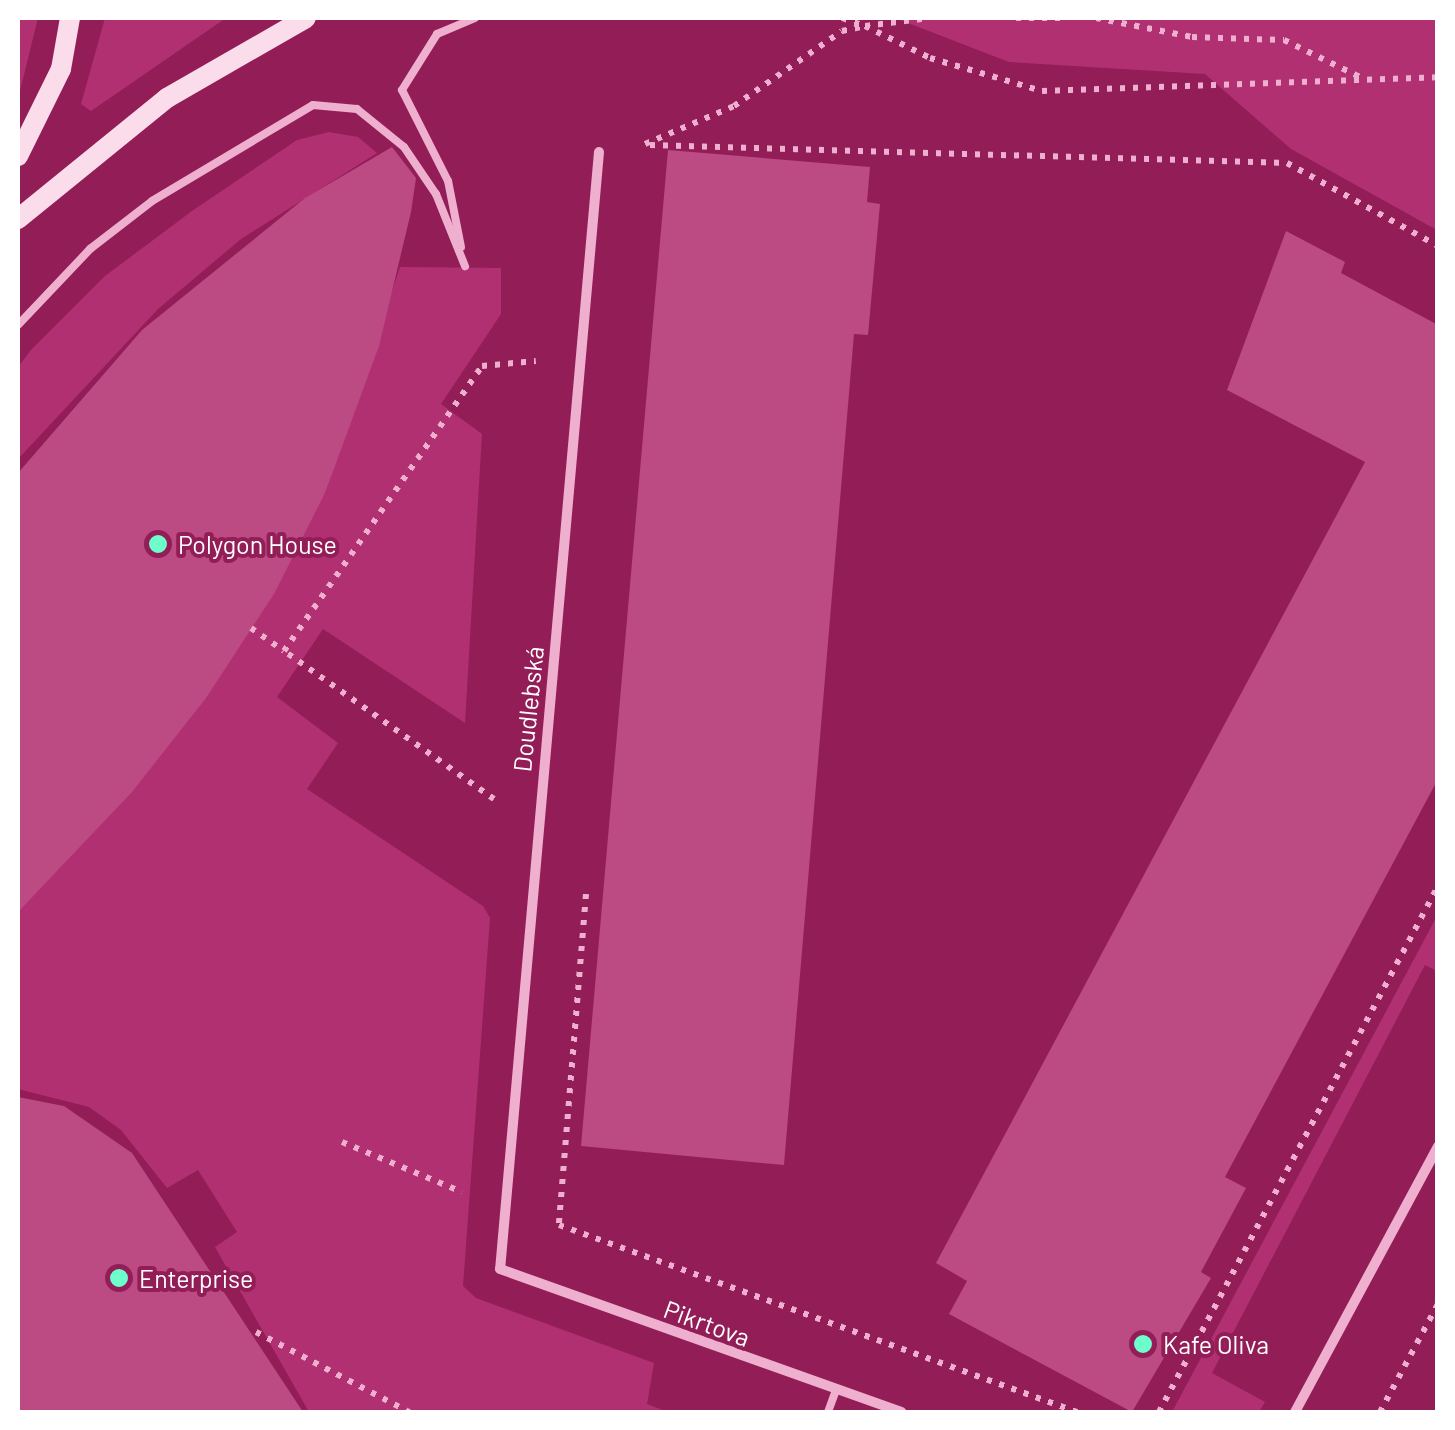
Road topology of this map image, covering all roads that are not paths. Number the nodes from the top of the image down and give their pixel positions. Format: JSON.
{"nodes":[{"id":1,"x":70,"y":18,"type":"edge"},
{"id":2,"x":306,"y":18,"type":"edge"},
{"id":3,"x":475,"y":18,"type":"edge"},
{"id":4,"x":598,"y":152,"type":"dead end"},
{"id":5,"x":18,"y":156,"type":"edge"},
{"id":6,"x":18,"y":219,"type":"edge"},
{"id":7,"x":18,"y":324,"type":"edge"},
{"id":8,"x":1438,"y":1146,"type":"edge"},
{"id":9,"x":500,"y":1269,"type":"joint"},
{"id":10,"x":836,"y":1390,"type":"junction"},
{"id":11,"x":828,"y":1412,"type":"edge"},
{"id":12,"x":901,"y":1412,"type":"edge"},
{"id":13,"x":1295,"y":1412,"type":"edge"}],
"edges":[{"from":1,"to":5,"type":"main road"},
{"from":2,"to":6,"type":"main road"},
{"from":3,"to":7,"type":"lane"},
{"from":4,"to":9,"type":"street","name":"Doudlebská"},
{"from":8,"to":13,"type":"street"},
{"from":9,"to":10,"type":"street","name":"Pikrtova"},
{"from":10,"to":11,"type":"lane"},
{"from":10,"to":12,"type":"street","name":"Pikrtova"}]}
